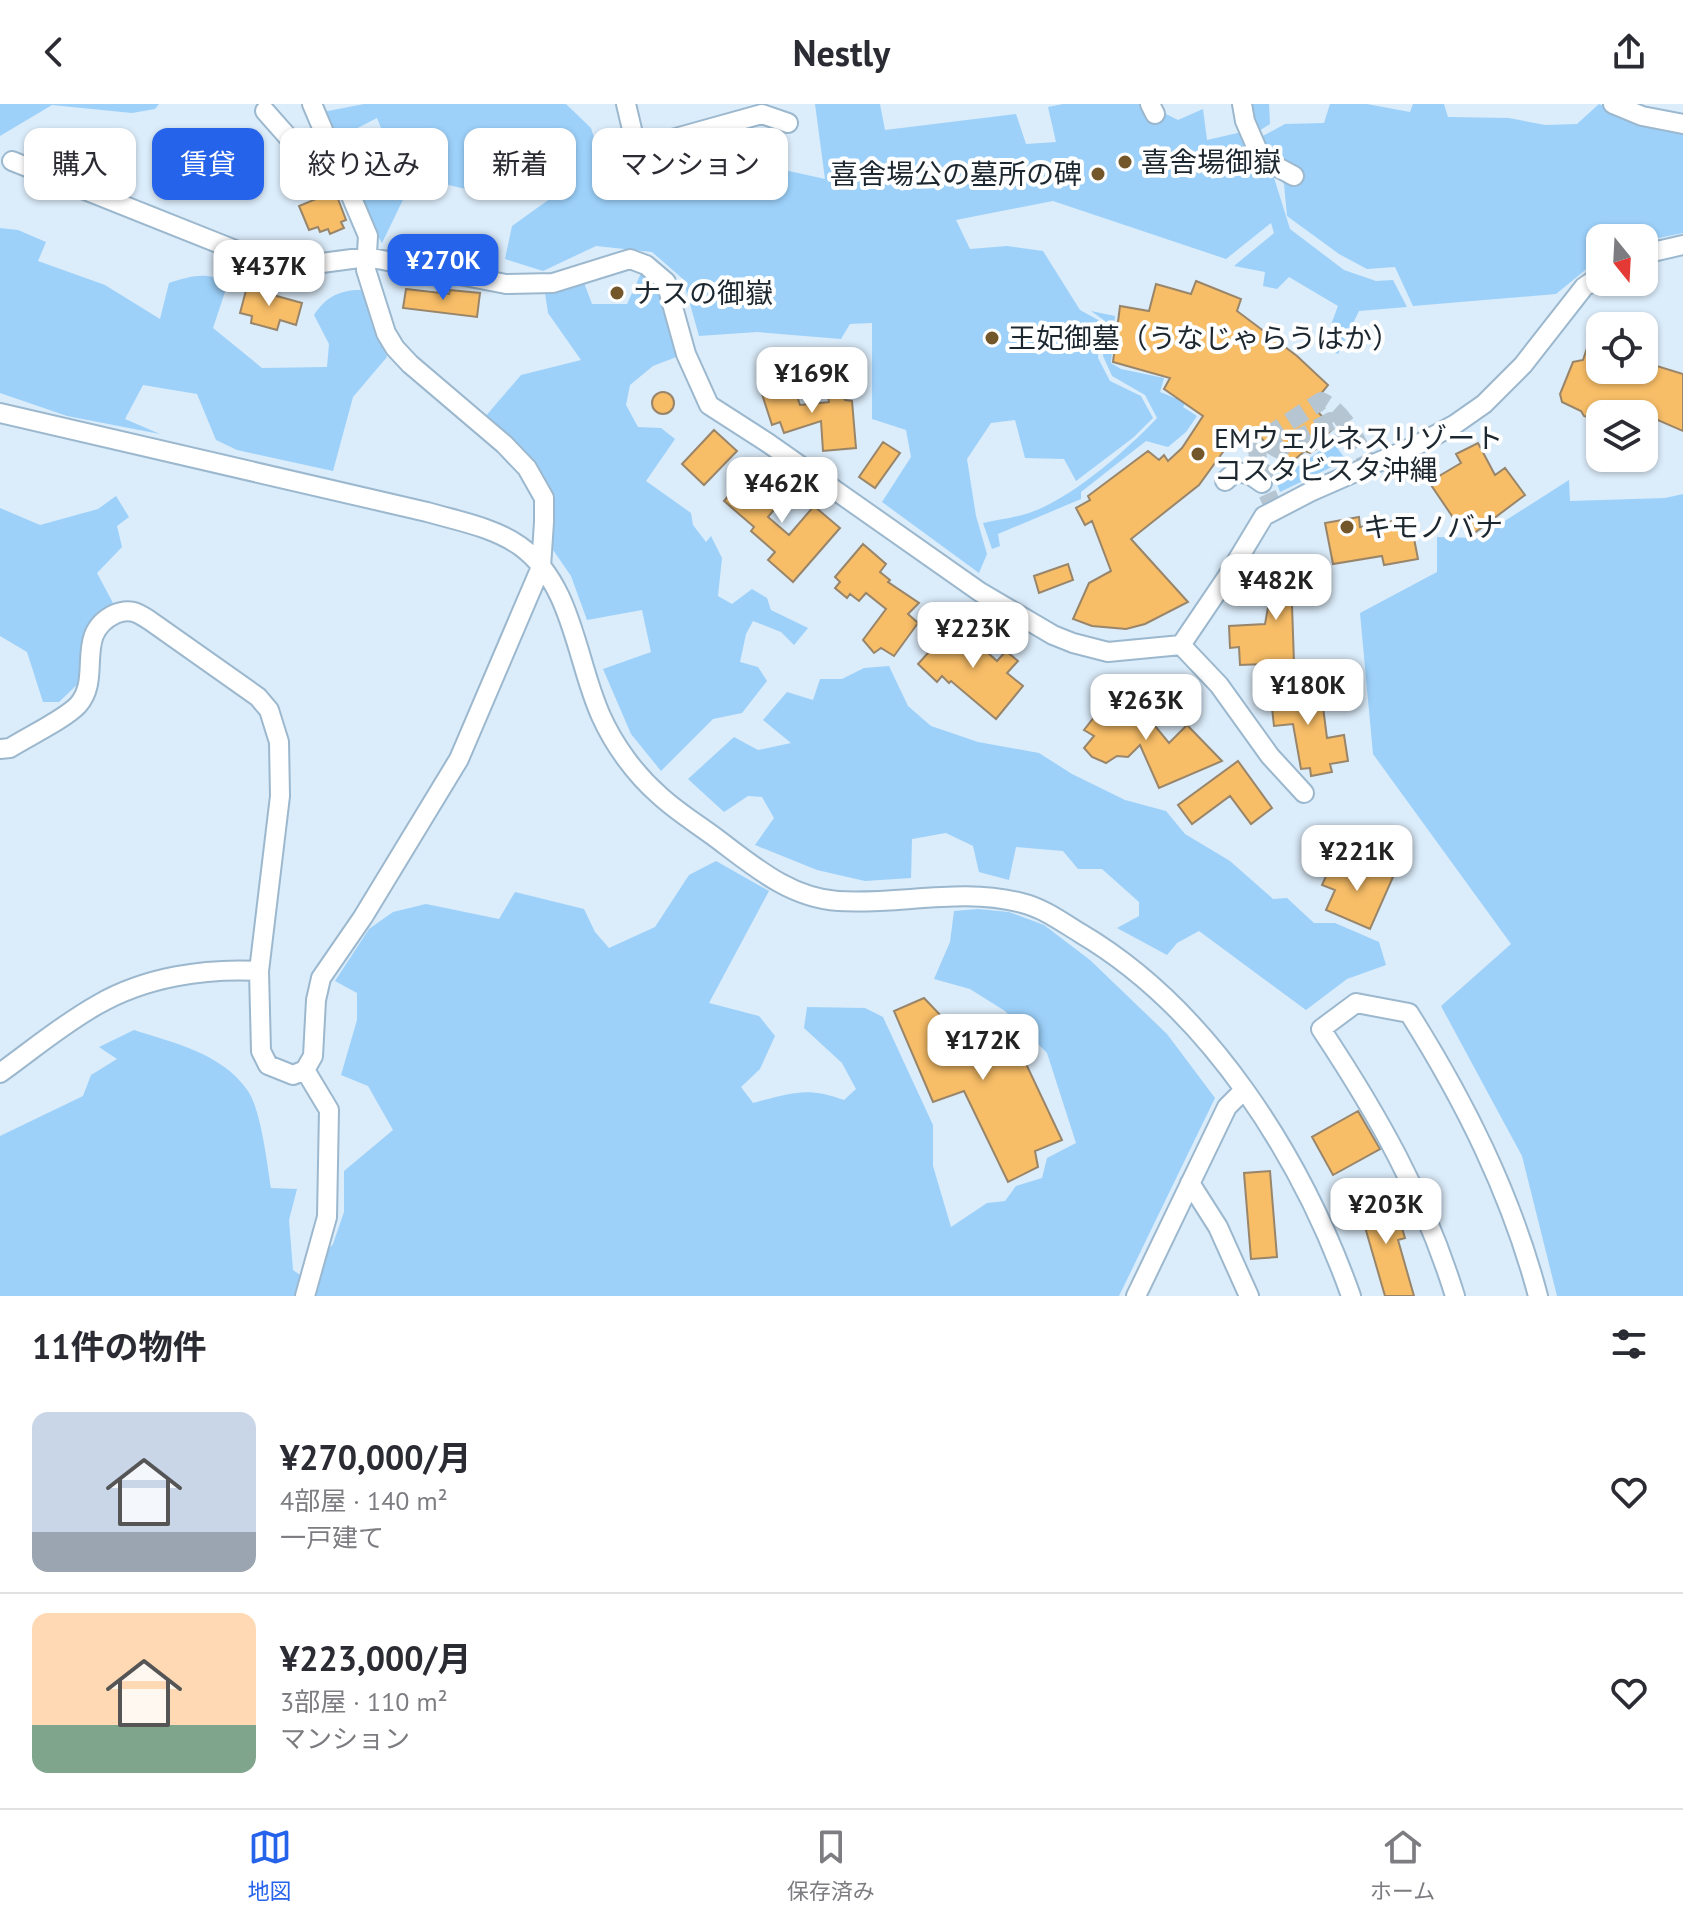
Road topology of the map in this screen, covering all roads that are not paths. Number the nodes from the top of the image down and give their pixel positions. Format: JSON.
{"nodes":[{"id":1,"x":312,"y":104,"type":"edge"},
{"id":2,"x":626,"y":104,"type":"edge"},
{"id":3,"x":1242,"y":104,"type":"edge"},
{"id":4,"x":1613,"y":104,"type":"edge"},
{"id":5,"x":1644,"y":110,"type":"edge"},
{"id":6,"x":265,"y":111,"type":"dead end"},
{"id":7,"x":788,"y":123,"type":"dead end"},
{"id":8,"x":1683,"y":124,"type":"edge"},
{"id":9,"x":280,"y":128,"type":"edge"},
{"id":10,"x":322,"y":128,"type":"edge"},
{"id":11,"x":631,"y":128,"type":"edge"},
{"id":12,"x":712,"y":128,"type":"edge"},
{"id":13,"x":12,"y":161,"type":"dead end"},
{"id":14,"x":1294,"y":176,"type":"dead end"},
{"id":15,"x":353,"y":200,"type":"edge"},
{"id":16,"x":1683,"y":245,"type":"edge"},
{"id":17,"x":1658,"y":251,"type":"edge"},
{"id":18,"x":367,"y":257,"type":"junction"},
{"id":19,"x":1586,"y":286,"type":"edge"},
{"id":20,"x":0,"y":413,"type":"edge"},
{"id":21,"x":1225,"y":481,"type":"dead end"},
{"id":22,"x":1262,"y":483,"type":"dead end"},
{"id":23,"x":541,"y":567,"type":"junction"},
{"id":24,"x":1181,"y":645,"type":"junction"},
{"id":25,"x":0,"y":749,"type":"edge"},
{"id":26,"x":1304,"y":793,"type":"dead end"},
{"id":27,"x":259,"y":971,"type":"junction"},
{"id":28,"x":305,"y":1070,"type":"junction"},
{"id":29,"x":0,"y":1073,"type":"edge"},
{"id":30,"x":1244,"y":1090,"type":"junction"},
{"id":31,"x":1190,"y":1183,"type":"junction"},
{"id":32,"x":305,"y":1296,"type":"edge"},
{"id":33,"x":1136,"y":1296,"type":"edge"},
{"id":34,"x":1249,"y":1296,"type":"edge"},
{"id":35,"x":1351,"y":1296,"type":"edge"},
{"id":36,"x":1455,"y":1296,"type":"edge"},
{"id":37,"x":1538,"y":1296,"type":"edge"}],
"edges":[{"from":1,"to":10,"type":"street"},
{"from":2,"to":11,"type":"street"},
{"from":3,"to":14,"type":"street"},
{"from":4,"to":5,"type":"street"},
{"from":5,"to":8,"type":"street"},
{"from":6,"to":9,"type":"street"},
{"from":7,"to":12,"type":"street"},
{"from":13,"to":18,"type":"street"},
{"from":15,"to":18,"type":"street"},
{"from":16,"to":17,"type":"street"},
{"from":18,"to":23,"type":"street"},
{"from":18,"to":24,"type":"street"},
{"from":19,"to":24,"type":"street"},
{"from":20,"to":23,"type":"street"},
{"from":21,"to":22,"type":"street"},
{"from":23,"to":28,"type":"street"},
{"from":23,"to":30,"type":"street"},
{"from":24,"to":26,"type":"street"},
{"from":25,"to":27,"type":"street"},
{"from":27,"to":28,"type":"street"},
{"from":27,"to":29,"type":"street"},
{"from":28,"to":32,"type":"street"},
{"from":30,"to":31,"type":"street"},
{"from":30,"to":35,"type":"street"},
{"from":31,"to":33,"type":"street"},
{"from":31,"to":34,"type":"street"},
{"from":36,"to":37,"type":"street"}]}
